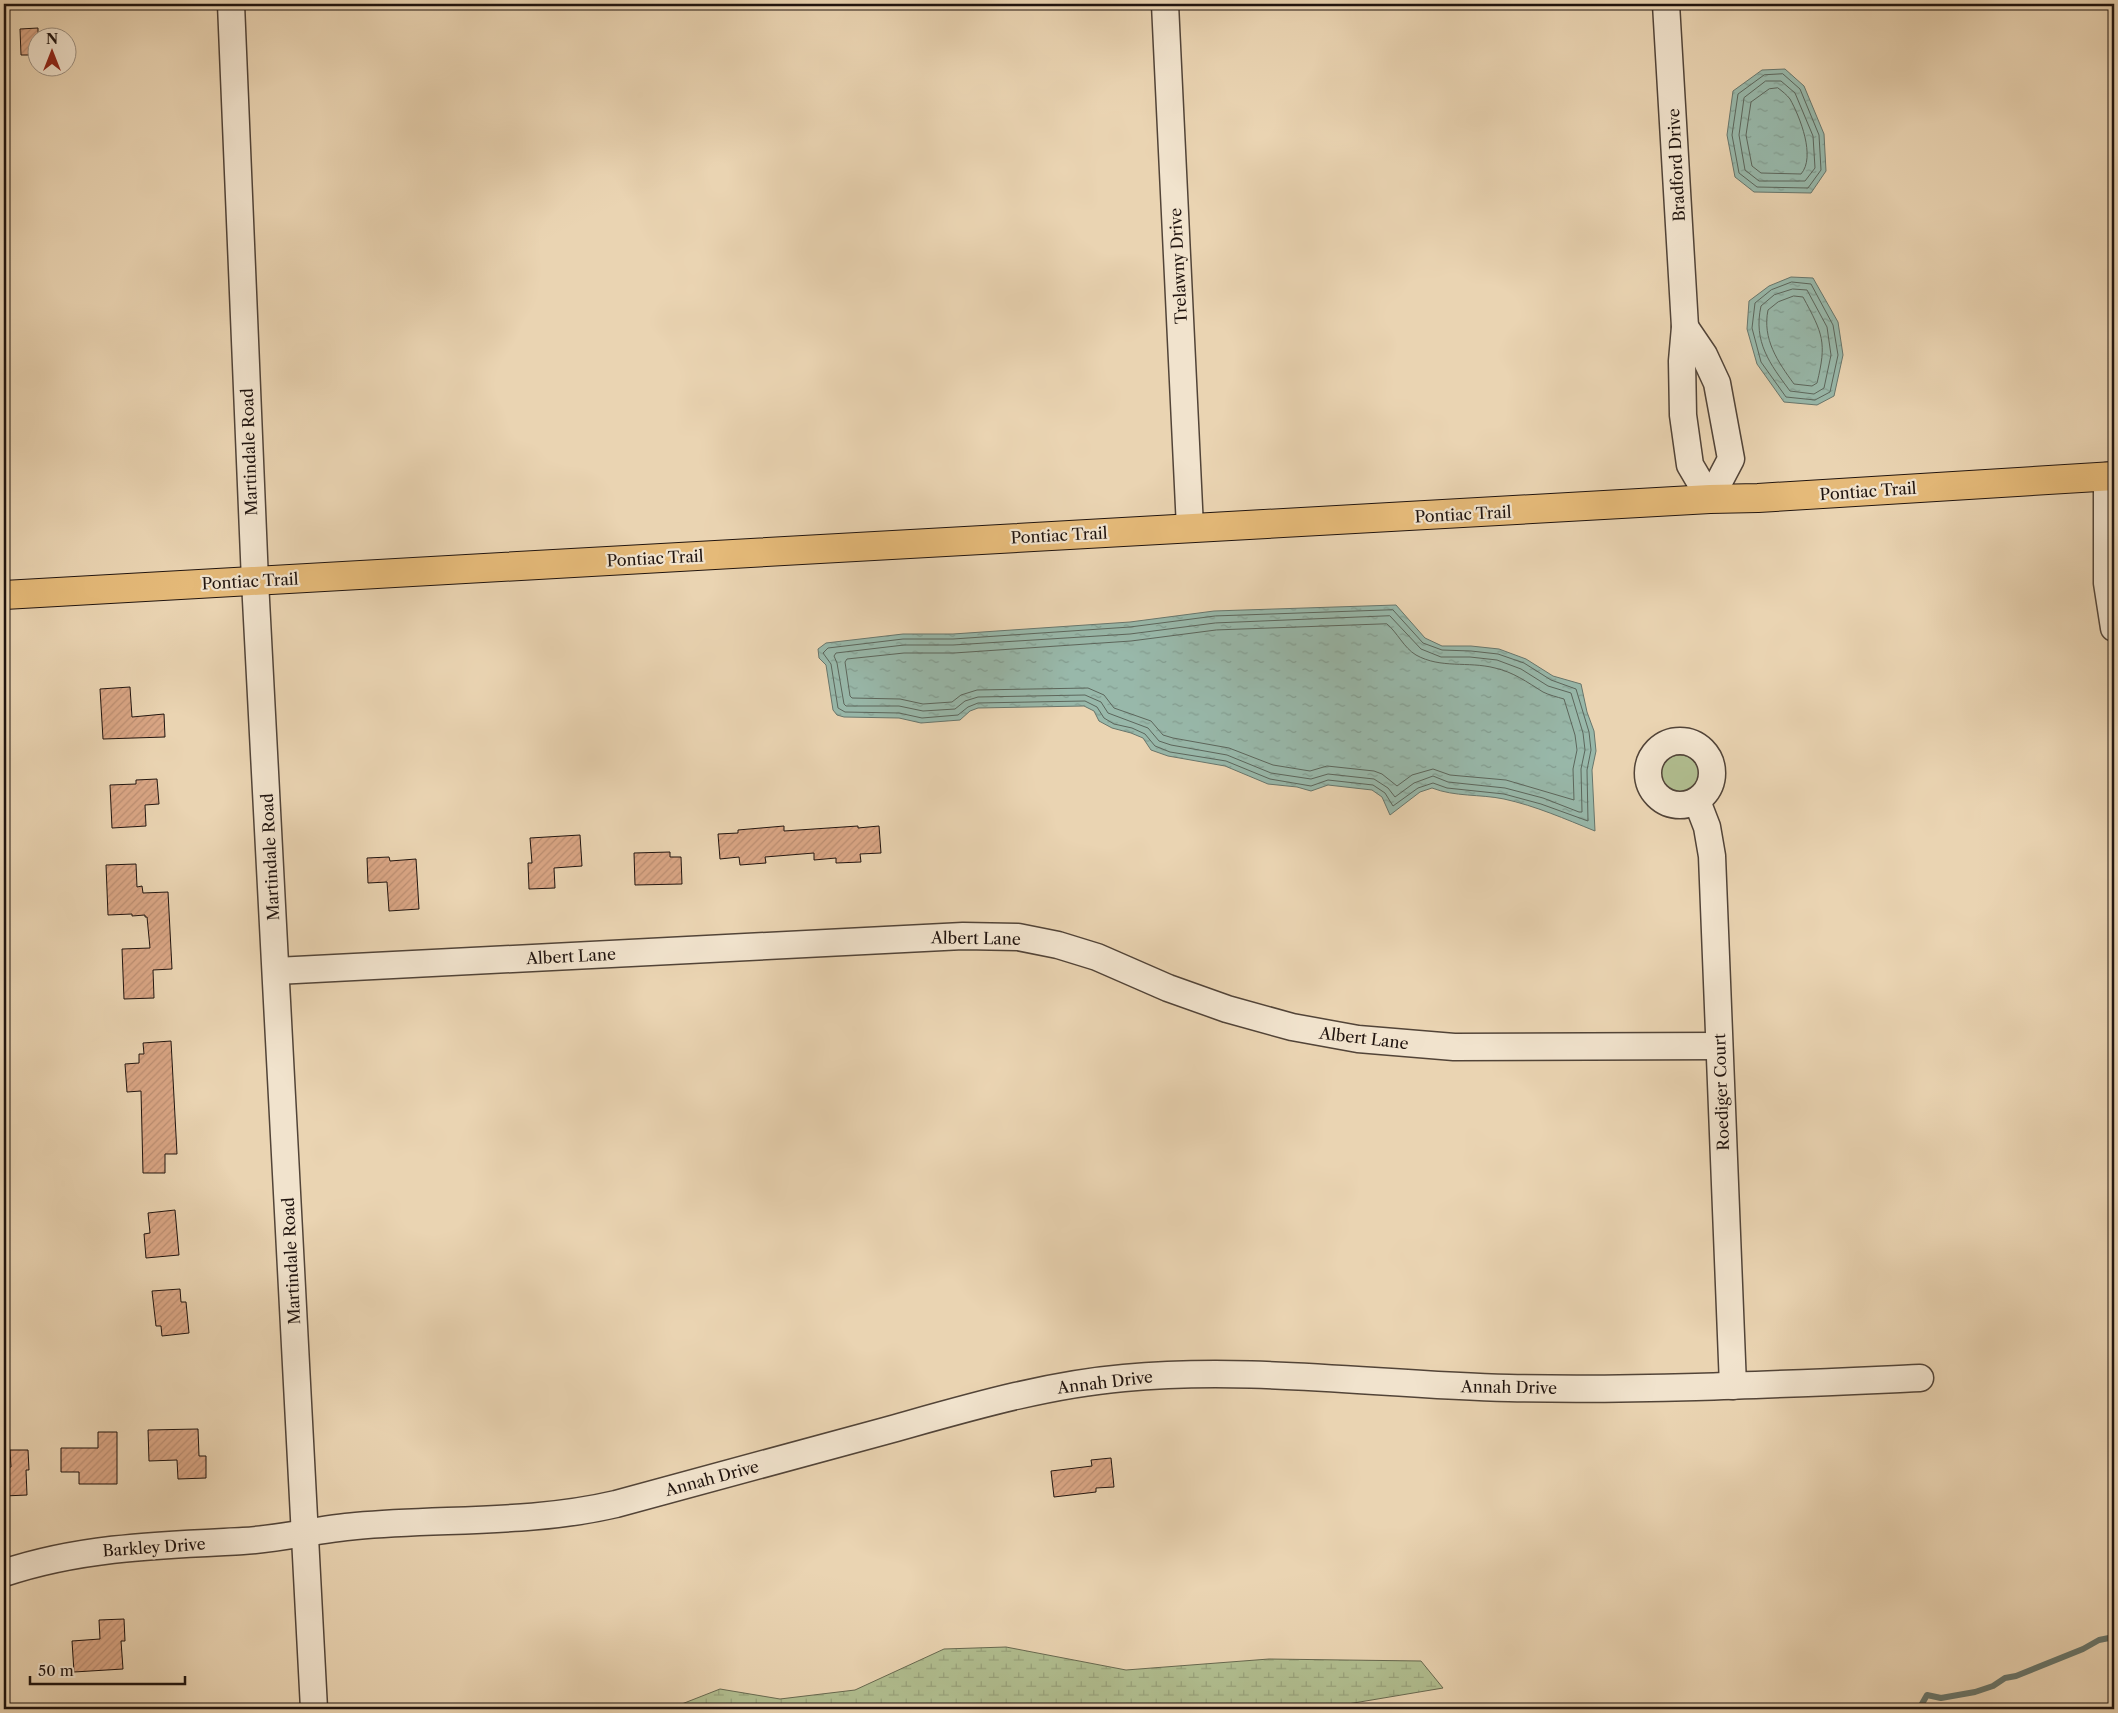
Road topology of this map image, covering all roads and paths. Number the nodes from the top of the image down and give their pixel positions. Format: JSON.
{"nodes":[{"id":1,"x":231,"y":4,"type":"edge"},
{"id":2,"x":1165,"y":4,"type":"edge"},
{"id":3,"x":1666,"y":4,"type":"edge"},
{"id":4,"x":1685,"y":327,"type":"junction"},
{"id":5,"x":2110,"y":476,"type":"edge"},
{"id":6,"x":1710,"y":499,"type":"junction"},
{"id":7,"x":1190,"y":528,"type":"junction"},
{"id":8,"x":255,"y":581,"type":"junction"},
{"id":9,"x":4,"y":595,"type":"edge"},
{"id":10,"x":2114,"y":628,"type":"edge"},
{"id":11,"x":1697,"y":801,"type":"dead end"},
{"id":12,"x":276,"y":971,"type":"junction"},
{"id":13,"x":1719,"y":1046,"type":"junction"},
{"id":14,"x":1920,"y":1378,"type":"dead end"},
{"id":15,"x":1733,"y":1386,"type":"junction"},
{"id":16,"x":305,"y":1533,"type":"junction"},
{"id":17,"x":4,"y":1573,"type":"edge"},
{"id":18,"x":314,"y":1709,"type":"edge"}],
"edges":[{"from":1,"to":8,"type":"street","name":"Martindale Road"},
{"from":2,"to":7,"type":"street","name":"Trelawny Drive"},
{"from":3,"to":4,"type":"street","name":"Bradford Drive"},
{"from":4,"to":6,"type":"street","name":"Bradford Drive"},
{"from":4,"to":6,"type":"street"},
{"from":5,"to":6,"type":"main road","name":"Pontiac Trail"},
{"from":5,"to":10,"type":"street"},
{"from":6,"to":7,"type":"main road","name":"Pontiac Trail"},
{"from":7,"to":8,"type":"main road","name":"Pontiac Trail"},
{"from":8,"to":9,"type":"main road","name":"Pontiac Trail"},
{"from":8,"to":12,"type":"street","name":"Martindale Road"},
{"from":11,"to":13,"type":"street","name":"Roediger Court"},
{"from":12,"to":13,"type":"street","name":"Albert Lane"},
{"from":12,"to":16,"type":"street","name":"Martindale Road"},
{"from":13,"to":15,"type":"street","name":"Roediger Court"},
{"from":14,"to":15,"type":"street","name":"Annah Drive"},
{"from":15,"to":16,"type":"street","name":"Annah Drive"},
{"from":16,"to":17,"type":"street","name":"Barkley Drive"},
{"from":16,"to":18,"type":"street","name":"Martindale Road"}]}
